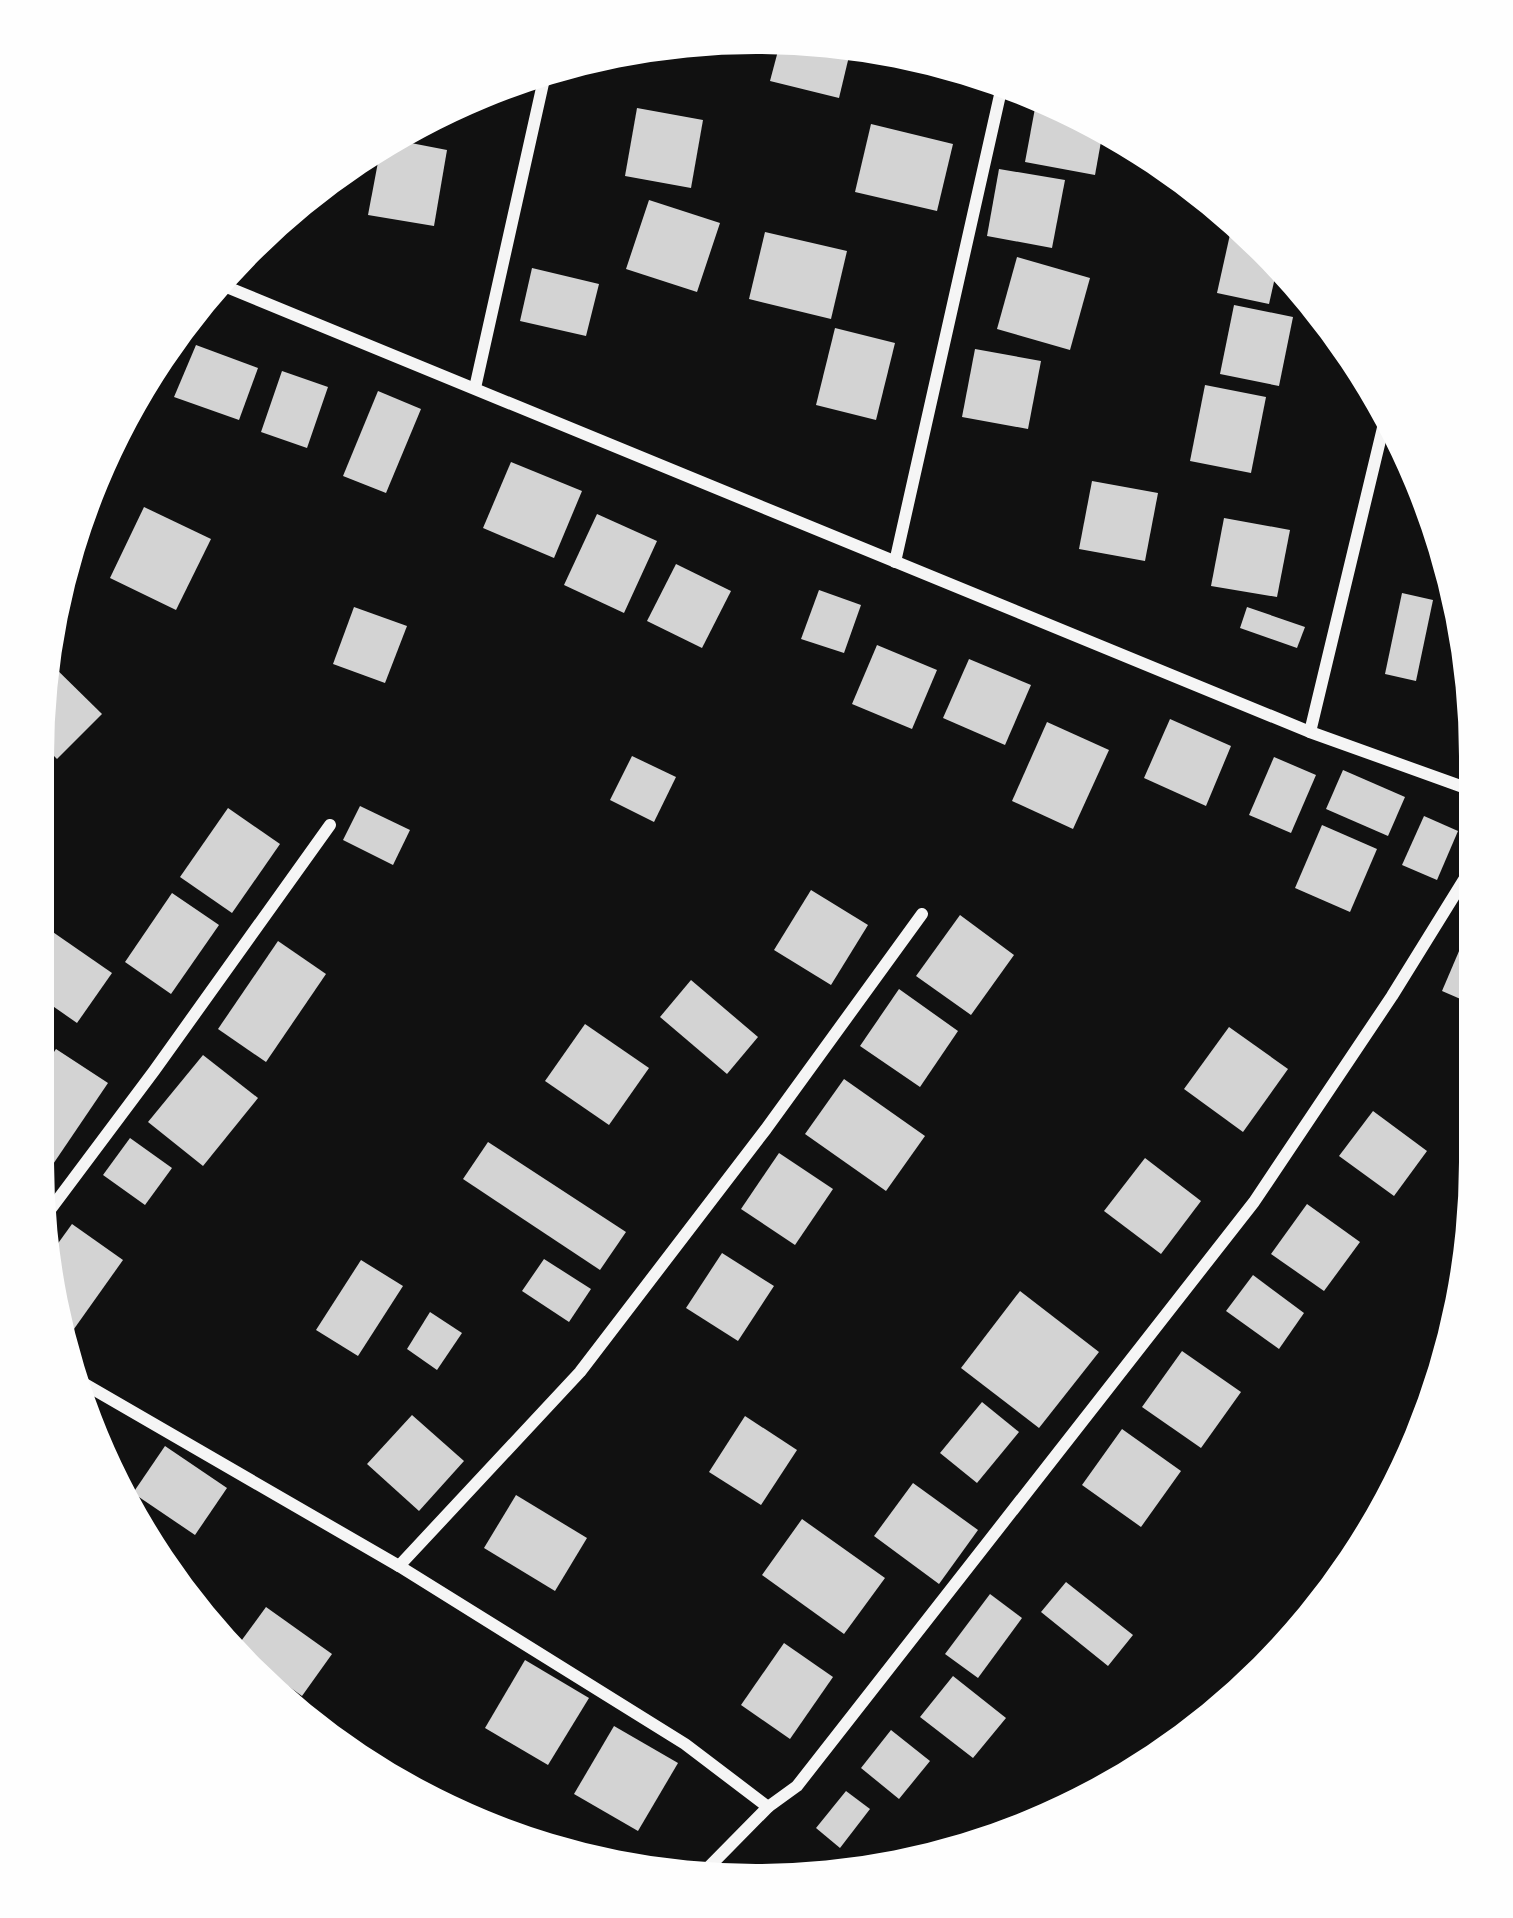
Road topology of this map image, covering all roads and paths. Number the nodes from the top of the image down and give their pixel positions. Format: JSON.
{"nodes":[{"id":1,"x":542,"y":88,"type":"edge"},
{"id":2,"x":999,"y":97,"type":"edge"},
{"id":3,"x":232,"y":289,"type":"edge"},
{"id":4,"x":475,"y":388,"type":"junction"},
{"id":5,"x":1381,"y":435,"type":"edge"},
{"id":6,"x":895,"y":562,"type":"junction"},
{"id":7,"x":1310,"y":732,"type":"junction"},
{"id":8,"x":1459,"y":786,"type":"edge"},
{"id":9,"x":330,"y":825,"type":"dead end"},
{"id":10,"x":1459,"y":888,"type":"edge"},
{"id":11,"x":922,"y":914,"type":"dead end"},
{"id":12,"x":56,"y":1202,"type":"edge"},
{"id":13,"x":91,"y":1388,"type":"edge"},
{"id":14,"x":399,"y":1566,"type":"junction"},
{"id":15,"x":768,"y":1807,"type":"junction"},
{"id":16,"x":714,"y":1862,"type":"edge"}],
"edges":[{"from":1,"to":4,"type":"street"},
{"from":2,"to":6,"type":"street"},
{"from":3,"to":4,"type":"street"},
{"from":4,"to":6,"type":"street"},
{"from":5,"to":7,"type":"street"},
{"from":6,"to":7,"type":"street"},
{"from":7,"to":8,"type":"street"},
{"from":9,"to":12,"type":"street"},
{"from":10,"to":15,"type":"street"},
{"from":11,"to":14,"type":"street"},
{"from":13,"to":14,"type":"street"},
{"from":14,"to":15,"type":"street"},
{"from":15,"to":16,"type":"street"}]}
